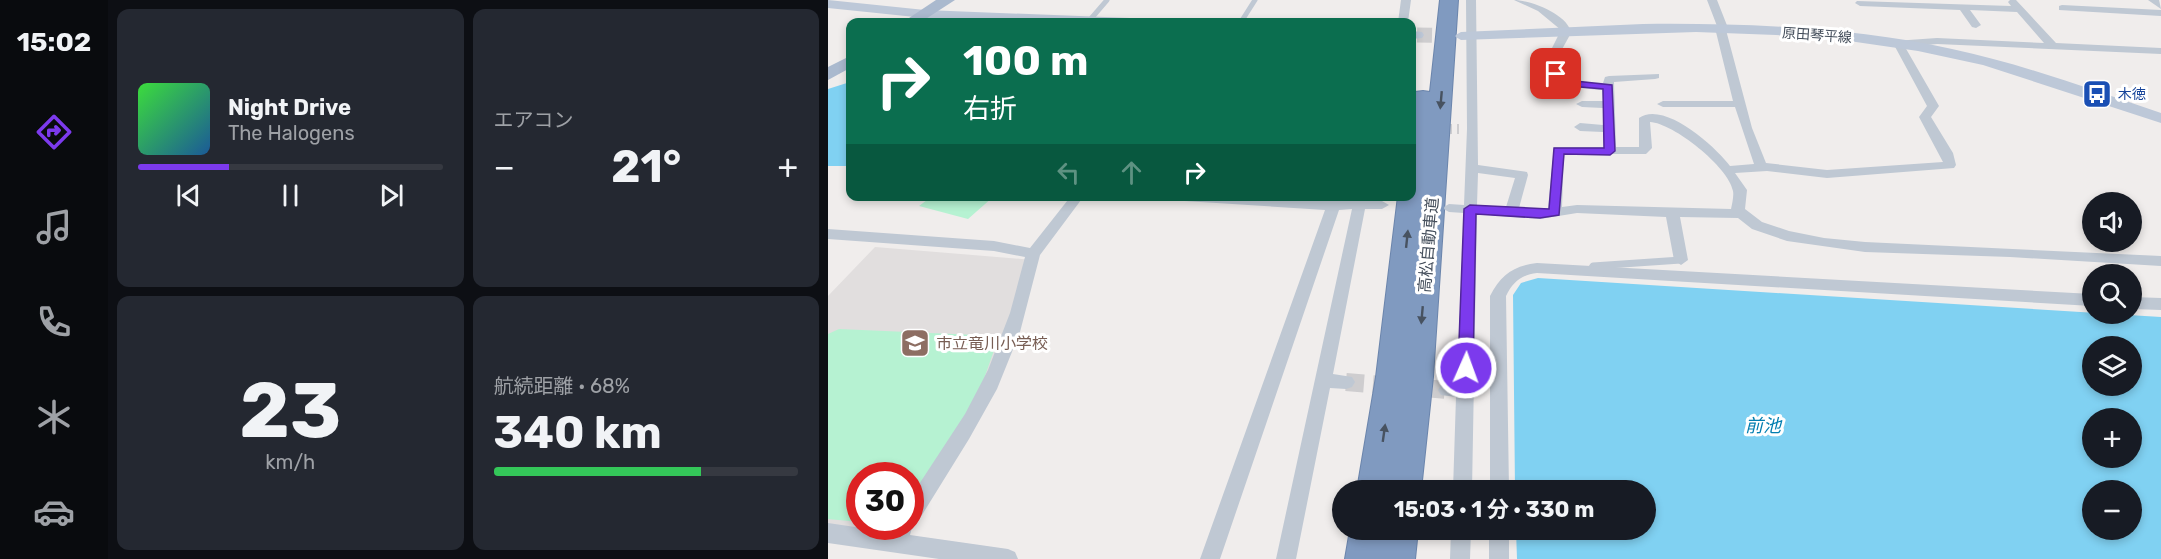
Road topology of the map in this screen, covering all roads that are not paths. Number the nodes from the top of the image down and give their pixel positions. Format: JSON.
{"nodes":[{"id":1,"x":947,"y":0,"type":"edge"},
{"id":2,"x":1107,"y":0,"type":"edge"},
{"id":3,"x":1255,"y":0,"type":"edge"},
{"id":4,"x":1406,"y":0,"type":"edge"},
{"id":5,"x":1434,"y":0,"type":"edge"},
{"id":6,"x":1449,"y":0,"type":"edge"},
{"id":7,"x":1471,"y":0,"type":"edge"},
{"id":8,"x":1519,"y":0,"type":"edge"},
{"id":9,"x":1712,"y":0,"type":"edge"},
{"id":10,"x":2011,"y":0,"type":"edge"},
{"id":11,"x":2153,"y":0,"type":"edge"},
{"id":12,"x":1860,"y":3,"type":"dead end"},
{"id":13,"x":1947,"y":3,"type":"edge"},
{"id":14,"x":828,"y":4,"type":"edge"},
{"id":15,"x":1907,"y":4,"type":"junction"},
{"id":16,"x":2161,"y":6,"type":"edge"},
{"id":17,"x":1963,"y":7,"type":"junction"},
{"id":18,"x":2062,"y":8,"type":"dead end"},
{"id":19,"x":2019,"y":9,"type":"junction"},
{"id":20,"x":2161,"y":14,"type":"edge"},
{"id":21,"x":1915,"y":16,"type":"dead end"},
{"id":22,"x":918,"y":18,"type":"edge"},
{"id":23,"x":1092,"y":18,"type":"edge"},
{"id":24,"x":1244,"y":18,"type":"edge"},
{"id":25,"x":1404,"y":18,"type":"edge"},
{"id":26,"x":1976,"y":25,"type":"dead end"},
{"id":27,"x":1722,"y":28,"type":"junction"},
{"id":28,"x":1566,"y":33,"type":"junction"},
{"id":29,"x":1467,"y":36,"type":"junction"},
{"id":30,"x":1902,"y":43,"type":"junction"},
{"id":31,"x":2054,"y":47,"type":"junction"},
{"id":32,"x":2161,"y":51,"type":"edge"},
{"id":33,"x":846,"y":64,"type":"edge"},
{"id":34,"x":828,"y":75,"type":"edge"},
{"id":35,"x":1655,"y":76,"type":"dead end"},
{"id":36,"x":1608,"y":87,"type":"junction"},
{"id":37,"x":1582,"y":104,"type":"dead end"},
{"id":38,"x":1664,"y":104,"type":"dead end"},
{"id":39,"x":1740,"y":104,"type":"junction"},
{"id":40,"x":1609,"y":105,"type":"junction"},
{"id":41,"x":2161,"y":118,"type":"edge"},
{"id":42,"x":1580,"y":127,"type":"dead end"},
{"id":43,"x":1609,"y":129,"type":"junction"},
{"id":44,"x":1610,"y":151,"type":"junction"},
{"id":45,"x":1416,"y":160,"type":"edge"},
{"id":46,"x":1761,"y":167,"type":"junction"},
{"id":47,"x":1472,"y":168,"type":"junction"},
{"id":48,"x":1726,"y":170,"type":"junction"},
{"id":49,"x":1074,"y":201,"type":"edge"},
{"id":50,"x":1335,"y":201,"type":"edge"},
{"id":51,"x":1359,"y":201,"type":"edge"},
{"id":52,"x":1364,"y":201,"type":"edge"},
{"id":53,"x":1411,"y":201,"type":"edge"},
{"id":54,"x":1382,"y":205,"type":"dead end"},
{"id":55,"x":1449,"y":208,"type":"dead end"},
{"id":56,"x":1470,"y":209,"type":"junction"},
{"id":57,"x":1738,"y":211,"type":"junction"},
{"id":58,"x":1511,"y":212,"type":"junction"},
{"id":59,"x":1555,"y":212,"type":"junction"},
{"id":60,"x":1672,"y":214,"type":"junction"},
{"id":61,"x":828,"y":234,"type":"edge"},
{"id":62,"x":1033,"y":254,"type":"junction"},
{"id":63,"x":1681,"y":260,"type":"joint"},
{"id":64,"x":2161,"y":261,"type":"edge"},
{"id":65,"x":1590,"y":271,"type":"junction"},
{"id":66,"x":2082,"y":299,"type":"edge"},
{"id":67,"x":2142,"y":303,"type":"edge"},
{"id":68,"x":2161,"y":304,"type":"edge"},
{"id":69,"x":1323,"y":380,"type":"junction"},
{"id":70,"x":1346,"y":382,"type":"tunnel mouth"},
{"id":71,"x":1447,"y":390,"type":"tunnel mouth"},
{"id":72,"x":1465,"y":390,"type":"junction"},
{"id":73,"x":1377,"y":480,"type":"edge"},
{"id":74,"x":1404,"y":480,"type":"edge"},
{"id":75,"x":1462,"y":480,"type":"edge"},
{"id":76,"x":1498,"y":480,"type":"edge"},
{"id":77,"x":924,"y":494,"type":"edge"},
{"id":78,"x":828,"y":533,"type":"edge"},
{"id":79,"x":846,"y":534,"type":"edge"},
{"id":80,"x":922,"y":540,"type":"edge"},
{"id":81,"x":1368,"y":540,"type":"edge"},
{"id":82,"x":1398,"y":540,"type":"edge"},
{"id":83,"x":1461,"y":540,"type":"edge"},
{"id":84,"x":1499,"y":540,"type":"edge"},
{"id":85,"x":1008,"y":559,"type":"edge"},
{"id":86,"x":1210,"y":559,"type":"edge"},
{"id":87,"x":1286,"y":559,"type":"edge"},
{"id":88,"x":1365,"y":559,"type":"edge"},
{"id":89,"x":1395,"y":559,"type":"edge"},
{"id":90,"x":1460,"y":559,"type":"edge"},
{"id":91,"x":1499,"y":559,"type":"edge"}],
"edges":[{"from":1,"to":22,"type":"main road"},
{"from":2,"to":23,"type":"lane"},
{"from":3,"to":24,"type":"lane"},
{"from":4,"to":25,"type":"street"},
{"from":5,"to":45,"type":"highway","name":"高松自動車道"},
{"from":6,"to":74,"type":"highway","name":"高松自動車道","one_way":true},
{"from":7,"to":29,"type":"street"},
{"from":8,"to":28,"type":"street"},
{"from":9,"to":27,"type":"street"},
{"from":10,"to":19,"type":"street"},
{"from":11,"to":16,"type":"street"},
{"from":12,"to":15,"type":"street"},
{"from":13,"to":15,"type":"street"},
{"from":13,"to":17,"type":"street"},
{"from":14,"to":22,"type":"main road"},
{"from":15,"to":21,"type":"street"},
{"from":17,"to":19,"type":"street"},
{"from":17,"to":26,"type":"street"},
{"from":18,"to":20,"type":"street"},
{"from":19,"to":31,"type":"street"},
{"from":27,"to":28,"type":"main road","name":"原田琴平線"},
{"from":27,"to":30,"type":"main road","name":"原田琴平線"},
{"from":27,"to":39,"type":"street"},
{"from":28,"to":29,"type":"main road","name":"原田琴平線"},
{"from":28,"to":36,"type":"street"},
{"from":29,"to":47,"type":"street"},
{"from":30,"to":31,"type":"street"},
{"from":30,"to":41,"type":"main road","name":"原田琴平線"},
{"from":30,"to":46,"type":"street"},
{"from":31,"to":32,"type":"street"},
{"from":33,"to":34,"type":"main road"},
{"from":35,"to":36,"type":"street"},
{"from":36,"to":40,"type":"street"},
{"from":37,"to":40,"type":"street"},
{"from":38,"to":39,"type":"street"},
{"from":39,"to":46,"type":"street"},
{"from":40,"to":43,"type":"street"},
{"from":42,"to":43,"type":"street"},
{"from":43,"to":44,"type":"street"},
{"from":44,"to":48,"type":"street"},
{"from":44,"to":59,"type":"street"},
{"from":46,"to":48,"type":"street"},
{"from":47,"to":56,"type":"street"},
{"from":47,"to":58,"type":"street"},
{"from":48,"to":57,"type":"street"},
{"from":49,"to":62,"type":"street"},
{"from":50,"to":86,"type":"street"},
{"from":51,"to":69,"type":"street"},
{"from":52,"to":54,"type":"street"},
{"from":73,"to":53,"type":"highway","name":"高松自動車道","one_way":true},
{"from":55,"to":56,"type":"street"},
{"from":56,"to":58,"type":"street"},
{"from":56,"to":72,"type":"street"},
{"from":57,"to":60,"type":"street"},
{"from":57,"to":64,"type":"street"},
{"from":58,"to":59,"type":"street"},
{"from":59,"to":60,"type":"street"},
{"from":60,"to":63,"type":"street"},
{"from":61,"to":62,"type":"street"},
{"from":62,"to":77,"type":"street"},
{"from":63,"to":65,"type":"lane"},
{"from":65,"to":66,"type":"street"},
{"from":65,"to":76,"type":"street"},
{"from":67,"to":68,"type":"street"},
{"from":69,"to":70,"type":"street"},
{"from":69,"to":87,"type":"street"},
{"from":71,"to":72,"type":"street"},
{"from":72,"to":75,"type":"street"},
{"from":78,"to":79,"type":"street"},
{"from":80,"to":85,"type":"street"},
{"from":81,"to":88,"type":"highway"},
{"from":82,"to":89,"type":"highway"},
{"from":83,"to":90,"type":"street"},
{"from":84,"to":91,"type":"street"}]}
